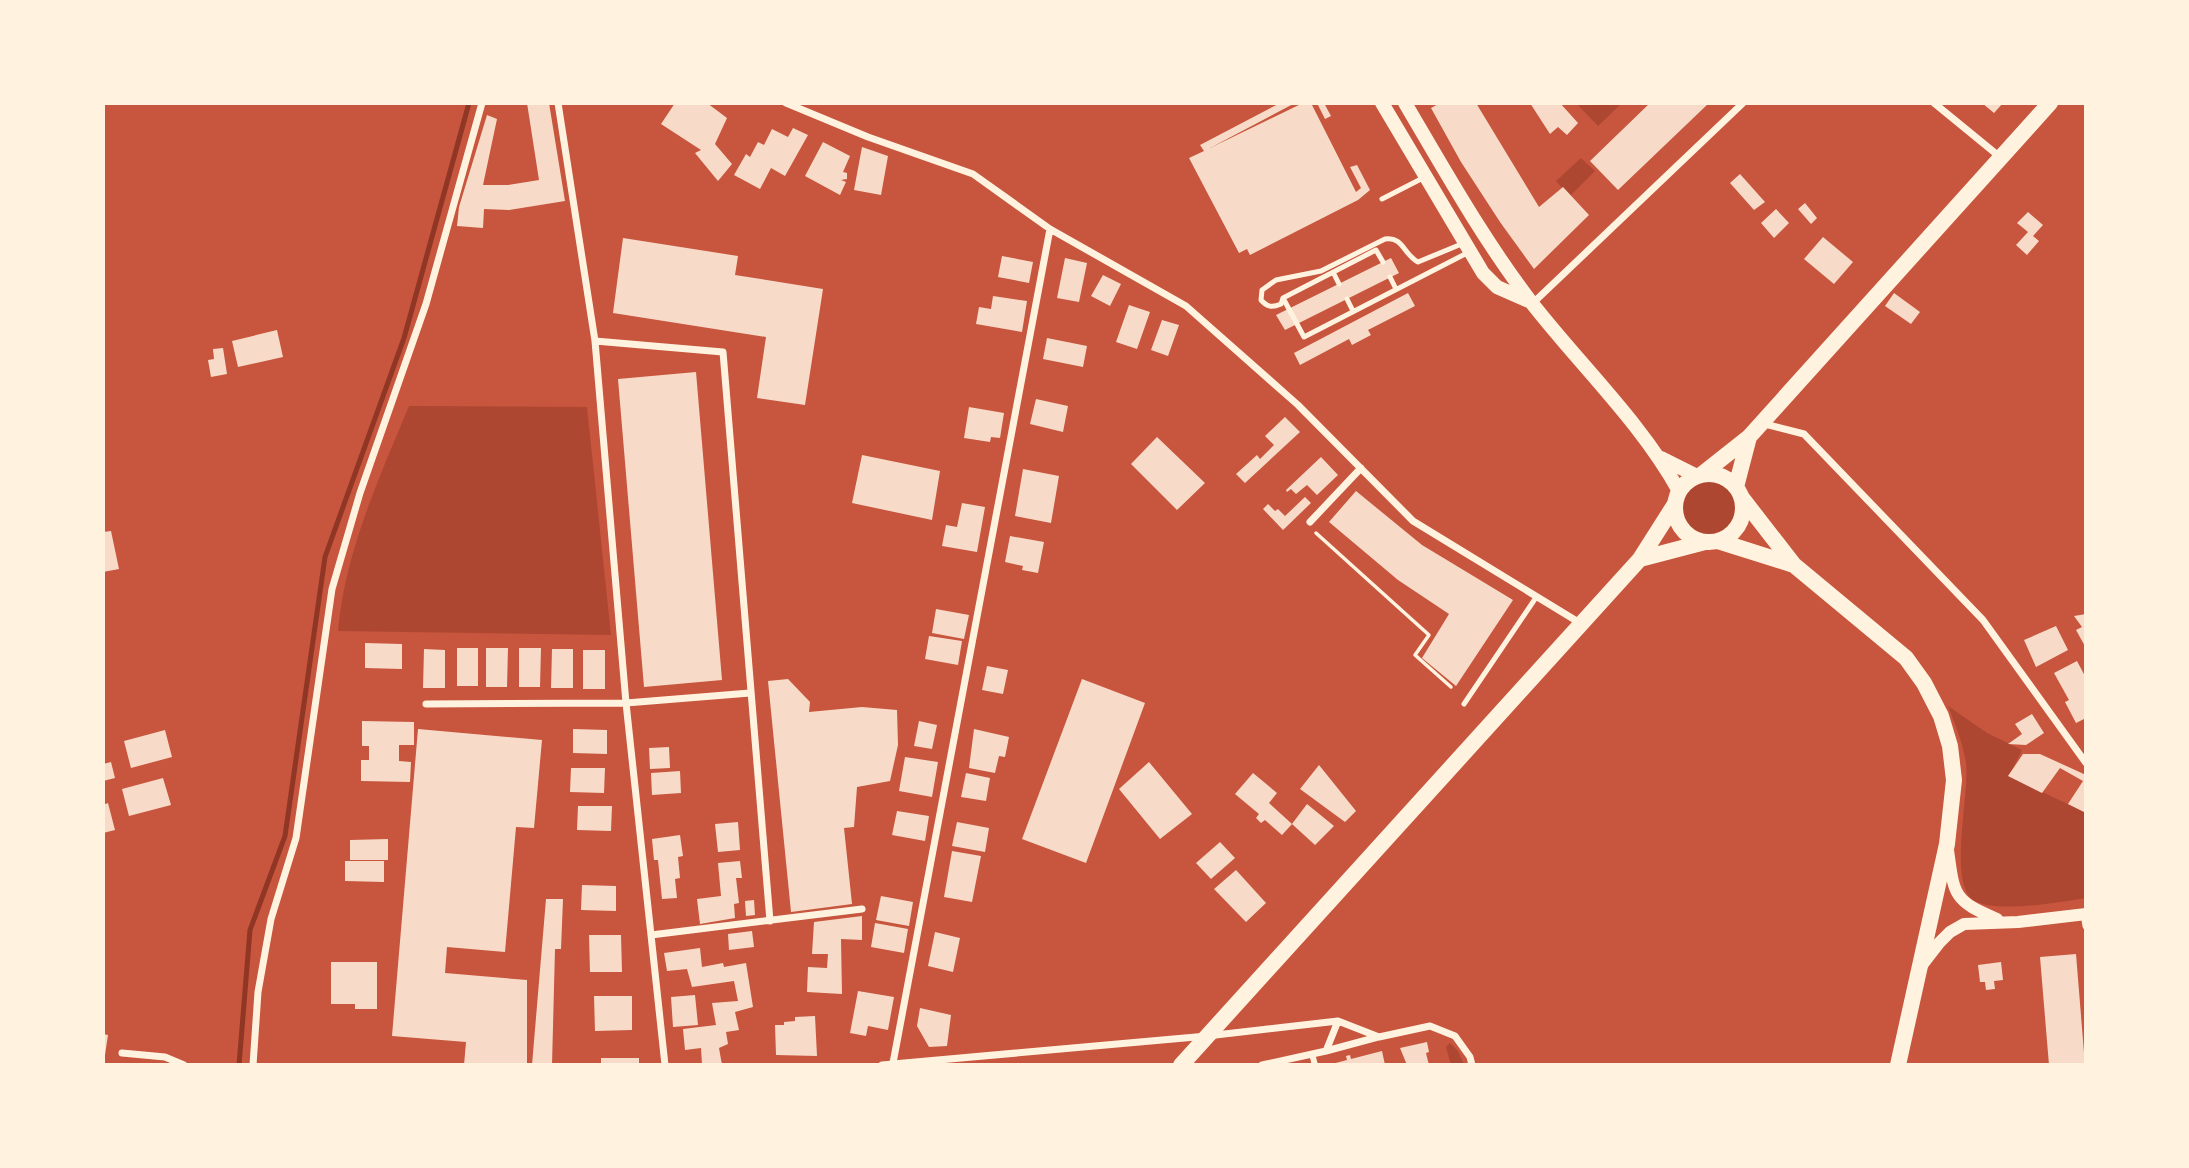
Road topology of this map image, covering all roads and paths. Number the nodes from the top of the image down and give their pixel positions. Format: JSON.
{"nodes":[{"id":1,"x":482,"y":103,"type":"edge"},
{"id":2,"x":558,"y":103,"type":"edge"},
{"id":3,"x":786,"y":103,"type":"edge"},
{"id":4,"x":1382,"y":103,"type":"edge"},
{"id":5,"x":1405,"y":103,"type":"edge"},
{"id":6,"x":1743,"y":103,"type":"edge"},
{"id":7,"x":1934,"y":103,"type":"edge"},
{"id":8,"x":2050,"y":103,"type":"edge"},
{"id":9,"x":2000,"y":157,"type":"junction"},
{"id":10,"x":1425,"y":177,"type":"junction"},
{"id":11,"x":1382,"y":199,"type":"dead end"},
{"id":12,"x":1050,"y":229,"type":"junction"},
{"id":13,"x":1466,"y":247,"type":"junction"},
{"id":14,"x":1383,"y":262,"type":"dead end"},
{"id":15,"x":1333,"y":272,"type":"junction"},
{"id":16,"x":1390,"y":277,"type":"dead end"},
{"id":17,"x":1339,"y":284,"type":"dead end"},
{"id":18,"x":1396,"y":289,"type":"junction"},
{"id":19,"x":1283,"y":298,"type":"junction"},
{"id":20,"x":1347,"y":299,"type":"dead end"},
{"id":21,"x":1532,"y":303,"type":"junction"},
{"id":22,"x":1353,"y":311,"type":"junction"},
{"id":23,"x":595,"y":341,"type":"junction"},
{"id":24,"x":1760,"y":423,"type":"junction"},
{"id":25,"x":1749,"y":438,"type":"junction"},
{"id":26,"x":1660,"y":457,"type":"junction"},
{"id":27,"x":1361,"y":468,"type":"junction"},
{"id":28,"x":1698,"y":476,"type":"junction"},
{"id":29,"x":1739,"y":492,"type":"junction"},
{"id":30,"x":1677,"y":497,"type":"junction"},
{"id":31,"x":1310,"y":522,"type":"dead end"},
{"id":32,"x":1315,"y":533,"type":"dead end"},
{"id":33,"x":1712,"y":541,"type":"junction"},
{"id":34,"x":1640,"y":559,"type":"junction"},
{"id":35,"x":1794,"y":565,"type":"junction"},
{"id":36,"x":1537,"y":596,"type":"junction"},
{"id":37,"x":1580,"y":623,"type":"junction"},
{"id":38,"x":1451,"y":687,"type":"dead end"},
{"id":39,"x":750,"y":693,"type":"junction"},
{"id":40,"x":626,"y":703,"type":"junction"},
{"id":41,"x":426,"y":704,"type":"dead end"},
{"id":42,"x":1464,"y":704,"type":"dead end"},
{"id":43,"x":2086,"y":763,"type":"edge"},
{"id":44,"x":1947,"y":844,"type":"junction"},
{"id":45,"x":862,"y":909,"type":"dead end"},
{"id":46,"x":2085,"y":918,"type":"edge"},
{"id":47,"x":770,"y":921,"type":"junction"},
{"id":48,"x":2001,"y":921,"type":"junction"},
{"id":49,"x":651,"y":936,"type":"junction"},
{"id":50,"x":1922,"y":966,"type":"junction"},
{"id":51,"x":1338,"y":1021,"type":"junction"},
{"id":52,"x":1207,"y":1036,"type":"junction"},
{"id":53,"x":1379,"y":1037,"type":"junction"},
{"id":54,"x":1326,"y":1051,"type":"junction"},
{"id":55,"x":122,"y":1053,"type":"dead end"},
{"id":56,"x":1312,"y":1054,"type":"junction"},
{"id":57,"x":893,"y":1063,"type":"edge"},
{"id":58,"x":184,"y":1065,"type":"edge"},
{"id":59,"x":253,"y":1065,"type":"edge"},
{"id":60,"x":665,"y":1065,"type":"edge"},
{"id":61,"x":882,"y":1065,"type":"edge"},
{"id":62,"x":1181,"y":1065,"type":"edge"},
{"id":63,"x":1262,"y":1065,"type":"edge"},
{"id":64,"x":1315,"y":1065,"type":"edge"},
{"id":65,"x":1472,"y":1065,"type":"edge"},
{"id":66,"x":1898,"y":1065,"type":"edge"}],
"edges":[{"from":1,"to":59,"type":"street"},
{"from":2,"to":23,"type":"street"},
{"from":3,"to":12,"type":"street"},
{"from":4,"to":10,"type":"main road"},
{"from":5,"to":21,"type":"main road"},
{"from":6,"to":21,"type":"street"},
{"from":7,"to":9,"type":"street"},
{"from":8,"to":9,"type":"main road"},
{"from":9,"to":24,"type":"main road"},
{"from":10,"to":11,"type":"lane"},
{"from":10,"to":13,"type":"main road"},
{"from":12,"to":27,"type":"street"},
{"from":12,"to":57,"type":"street"},
{"from":13,"to":18,"type":"lane"},
{"from":13,"to":19,"type":"lane"},
{"from":13,"to":21,"type":"main road"},
{"from":14,"to":15,"type":"lane"},
{"from":15,"to":17,"type":"lane"},
{"from":15,"to":19,"type":"lane"},
{"from":16,"to":18,"type":"lane"},
{"from":18,"to":22,"type":"lane"},
{"from":19,"to":22,"type":"lane"},
{"from":20,"to":22,"type":"lane"},
{"from":21,"to":26,"type":"main road"},
{"from":23,"to":39,"type":"street"},
{"from":23,"to":40,"type":"street"},
{"from":24,"to":25,"type":"main road"},
{"from":24,"to":43,"type":"street"},
{"from":25,"to":28,"type":"main road"},
{"from":25,"to":29,"type":"main road"},
{"from":26,"to":28,"type":"main road"},
{"from":26,"to":30,"type":"main road"},
{"from":27,"to":31,"type":"street"},
{"from":27,"to":36,"type":"street"},
{"from":28,"to":29,"type":"main road"},
{"from":28,"to":30,"type":"main road"},
{"from":29,"to":33,"type":"main road"},
{"from":29,"to":35,"type":"main road"},
{"from":30,"to":33,"type":"main road"},
{"from":30,"to":34,"type":"main road"},
{"from":32,"to":38,"type":"path"},
{"from":33,"to":34,"type":"main road"},
{"from":33,"to":35,"type":"main road"},
{"from":34,"to":37,"type":"main road"},
{"from":35,"to":44,"type":"main road"},
{"from":36,"to":37,"type":"street"},
{"from":36,"to":42,"type":"lane"},
{"from":37,"to":52,"type":"main road"},
{"from":39,"to":40,"type":"street"},
{"from":39,"to":47,"type":"street"},
{"from":40,"to":41,"type":"street"},
{"from":40,"to":49,"type":"street"},
{"from":44,"to":48,"type":"street"},
{"from":44,"to":50,"type":"main road"},
{"from":45,"to":47,"type":"street"},
{"from":46,"to":48,"type":"street"},
{"from":47,"to":49,"type":"street"},
{"from":48,"to":50,"type":"street"},
{"from":49,"to":60,"type":"street"},
{"from":50,"to":66,"type":"main road"},
{"from":51,"to":52,"type":"street"},
{"from":51,"to":53,"type":"street"},
{"from":51,"to":54,"type":"street"},
{"from":52,"to":57,"type":"street"},
{"from":52,"to":62,"type":"main road"},
{"from":53,"to":54,"type":"street"},
{"from":53,"to":65,"type":"street"},
{"from":54,"to":56,"type":"street"},
{"from":55,"to":58,"type":"street"},
{"from":56,"to":63,"type":"street"},
{"from":56,"to":64,"type":"street"},
{"from":57,"to":61,"type":"street"}]}
